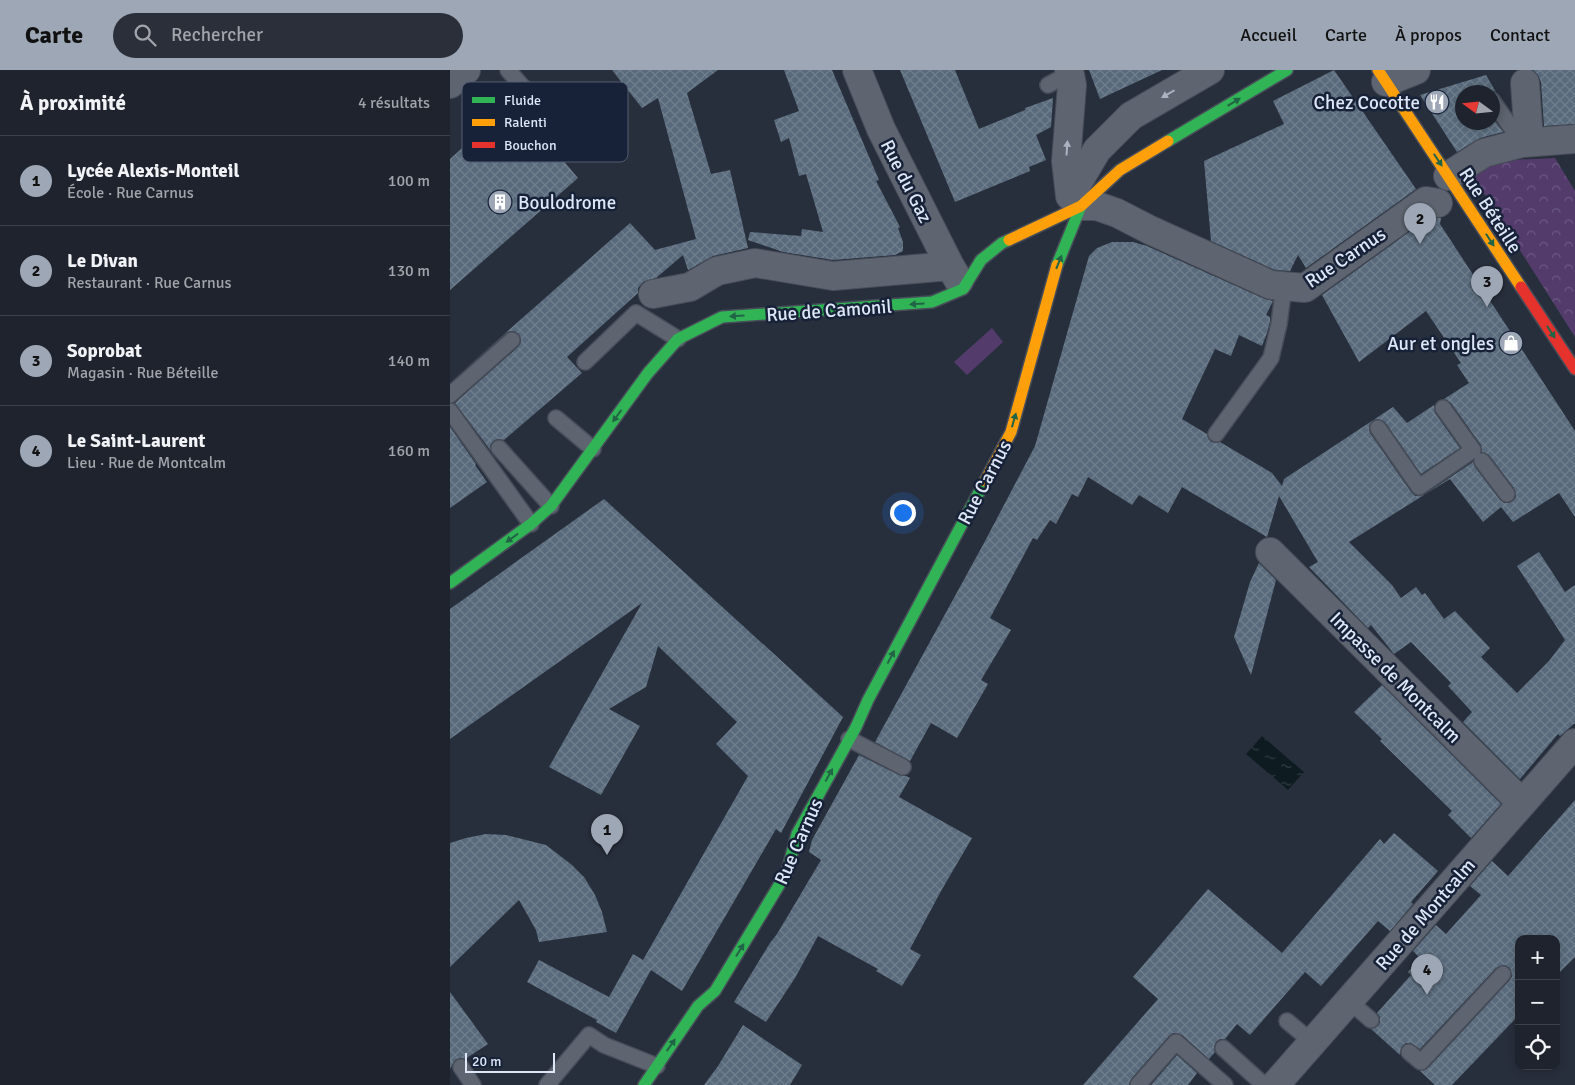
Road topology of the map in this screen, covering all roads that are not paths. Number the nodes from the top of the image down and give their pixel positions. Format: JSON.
{"nodes":[{"id":1,"x":466,"y":70,"type":"edge"},
{"id":2,"x":508,"y":70,"type":"edge"},
{"id":3,"x":857,"y":70,"type":"edge"},
{"id":4,"x":1210,"y":70,"type":"edge"},
{"id":5,"x":1287,"y":70,"type":"edge"},
{"id":6,"x":1416,"y":70,"type":"edge"},
{"id":7,"x":1062,"y":76,"type":"edge"},
{"id":8,"x":1382,"y":76,"type":"edge"},
{"id":9,"x":518,"y":82,"type":"edge"},
{"id":10,"x":1525,"y":83,"type":"dead end"},
{"id":11,"x":450,"y":84,"type":"edge"},
{"id":12,"x":1500,"y":111,"type":"edge"},
{"id":13,"x":1575,"y":139,"type":"edge"},
{"id":14,"x":1522,"y":143,"type":"junction"},
{"id":15,"x":1448,"y":176,"type":"junction"},
{"id":16,"x":1075,"y":201,"type":"junction"},
{"id":17,"x":1438,"y":203,"type":"dead end"},
{"id":18,"x":956,"y":278,"type":"junction"},
{"id":19,"x":1294,"y":287,"type":"junction"},
{"id":20,"x":653,"y":294,"type":"dead end"},
{"id":21,"x":678,"y":339,"type":"junction"},
{"id":22,"x":512,"y":340,"type":"dead end"},
{"id":23,"x":585,"y":362,"type":"dead end"},
{"id":24,"x":1575,"y":369,"type":"edge"},
{"id":25,"x":450,"y":395,"type":"edge"},
{"id":26,"x":1443,"y":408,"type":"dead end"},
{"id":27,"x":450,"y":412,"type":"edge"},
{"id":28,"x":556,"y":418,"type":"dead end"},
{"id":29,"x":1378,"y":428,"type":"dead end"},
{"id":30,"x":1216,"y":434,"type":"dead end"},
{"id":31,"x":500,"y":448,"type":"dead end"},
{"id":32,"x":593,"y":449,"type":"junction"},
{"id":33,"x":1482,"y":461,"type":"dead end"},
{"id":34,"x":1507,"y":494,"type":"dead end"},
{"id":35,"x":551,"y":506,"type":"junction"},
{"id":36,"x":531,"y":524,"type":"junction"},
{"id":37,"x":1270,"y":552,"type":"dead end"},
{"id":38,"x":450,"y":584,"type":"edge"},
{"id":39,"x":849,"y":739,"type":"junction"},
{"id":40,"x":1575,"y":744,"type":"edge"},
{"id":41,"x":903,"y":767,"type":"dead end"},
{"id":42,"x":1522,"y":803,"type":"junction"},
{"id":43,"x":1503,"y":974,"type":"dead end"},
{"id":44,"x":1348,"y":1001,"type":"junction"},
{"id":45,"x":1371,"y":1020,"type":"dead end"},
{"id":46,"x":1287,"y":1021,"type":"dead end"},
{"id":47,"x":1312,"y":1042,"type":"junction"},
{"id":48,"x":1223,"y":1048,"type":"dead end"},
{"id":49,"x":1409,"y":1052,"type":"dead end"},
{"id":50,"x":657,"y":1066,"type":"junction"},
{"id":51,"x":461,"y":1067,"type":"dead end"},
{"id":52,"x":473,"y":1085,"type":"edge"},
{"id":53,"x":547,"y":1085,"type":"edge"},
{"id":54,"x":644,"y":1085,"type":"edge"},
{"id":55,"x":1138,"y":1085,"type":"edge"},
{"id":56,"x":1225,"y":1085,"type":"edge"},
{"id":57,"x":1264,"y":1085,"type":"edge"},
{"id":58,"x":1275,"y":1085,"type":"edge"}],
"edges":[{"from":1,"to":11,"type":"street"},
{"from":2,"to":9,"type":"lane"},
{"from":3,"to":18,"type":"street","name":"Rue du Gaz"},
{"from":4,"to":16,"type":"street","one_way":true},
{"from":16,"to":5,"type":"street","one_way":true},
{"from":6,"to":8,"type":"street"},
{"from":16,"to":7,"type":"street","one_way":true},
{"from":8,"to":15,"type":"street","name":"Rue Béteille","one_way":true},
{"from":10,"to":14,"type":"street"},
{"from":12,"to":14,"type":"lane"},
{"from":13,"to":14,"type":"street"},
{"from":14,"to":15,"type":"street"},
{"from":15,"to":24,"type":"street","name":"Rue Béteille","one_way":true},
{"from":16,"to":18,"type":"street"},
{"from":16,"to":19,"type":"street","name":"Rue Carnus"},
{"from":39,"to":16,"type":"street","name":"Rue Carnus","one_way":true},
{"from":17,"to":19,"type":"street","name":"Rue Carnus"},
{"from":18,"to":20,"type":"street","name":"Rue de Camonil"},
{"from":18,"to":21,"type":"street","name":"Rue de Camonil","one_way":true},
{"from":19,"to":30,"type":"lane"},
{"from":21,"to":23,"type":"lane"},
{"from":21,"to":32,"type":"street","name":"Rue de Camonil","one_way":true},
{"from":22,"to":25,"type":"lane"},
{"from":26,"to":29,"type":"lane"},
{"from":27,"to":36,"type":"lane"},
{"from":28,"to":32,"type":"lane"},
{"from":31,"to":35,"type":"lane"},
{"from":32,"to":35,"type":"street","name":"Rue de Camonil"},
{"from":33,"to":34,"type":"lane"},
{"from":35,"to":36,"type":"street","name":"Rue de Camonil"},
{"from":36,"to":38,"type":"street","name":"Rue de Camonil","one_way":true},
{"from":37,"to":42,"type":"street","name":"Impasse de Montcalm"},
{"from":39,"to":41,"type":"lane"},
{"from":50,"to":39,"type":"street","name":"Rue Carnus","one_way":true},
{"from":40,"to":42,"type":"street","name":"Rue de Montcalm"},
{"from":42,"to":44,"type":"street","name":"Rue de Montcalm"},
{"from":43,"to":49,"type":"lane"},
{"from":44,"to":45,"type":"lane"},
{"from":44,"to":47,"type":"street","name":"Rue de Montcalm"},
{"from":46,"to":47,"type":"lane"},
{"from":47,"to":58,"type":"street","name":"Rue de Montcalm"},
{"from":48,"to":57,"type":"lane"},
{"from":50,"to":53,"type":"lane"},
{"from":50,"to":54,"type":"street","name":"Rue Carnus"},
{"from":51,"to":52,"type":"lane"},
{"from":55,"to":56,"type":"lane"}]}
